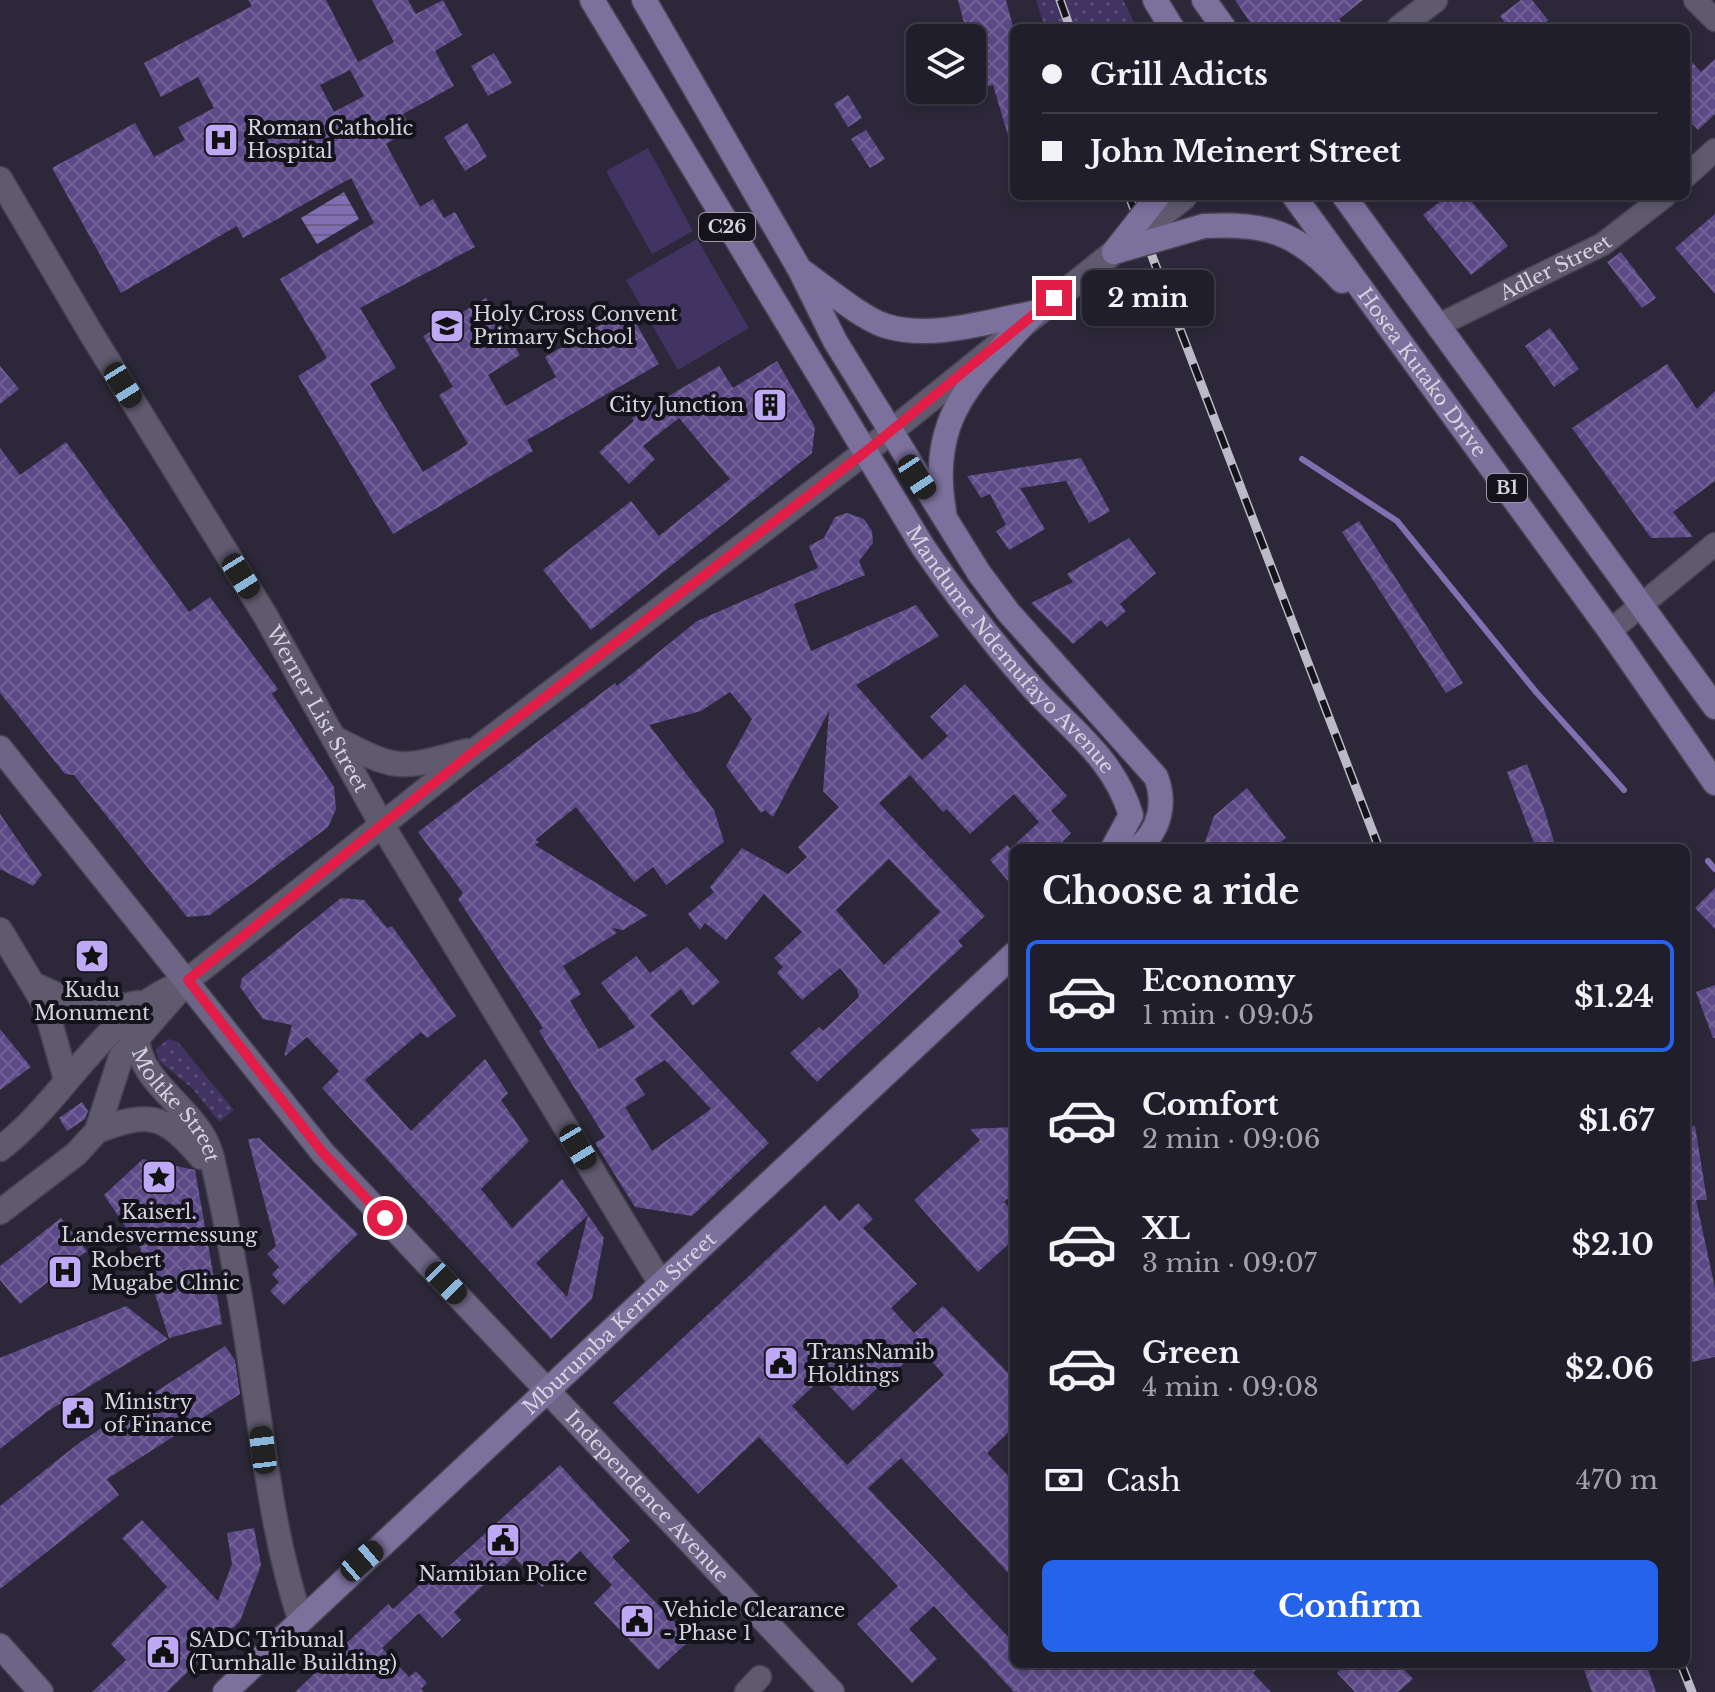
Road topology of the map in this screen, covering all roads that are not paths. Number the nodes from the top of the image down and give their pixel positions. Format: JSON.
{"nodes":[{"id":1,"x":592,"y":0,"type":"edge"},
{"id":2,"x":644,"y":0,"type":"edge"},
{"id":3,"x":1155,"y":0,"type":"edge"},
{"id":4,"x":1204,"y":0,"type":"edge"},
{"id":5,"x":1435,"y":0,"type":"edge"},
{"id":6,"x":1695,"y":0,"type":"edge"},
{"id":7,"x":1715,"y":20,"type":"edge"},
{"id":8,"x":1170,"y":24,"type":"edge"},
{"id":9,"x":1221,"y":24,"type":"edge"},
{"id":10,"x":1404,"y":24,"type":"edge"},
{"id":11,"x":1715,"y":150,"type":"edge"},
{"id":12,"x":1690,"y":172,"type":"edge"},
{"id":13,"x":0,"y":179,"type":"edge"},
{"id":14,"x":1155,"y":200,"type":"edge"},
{"id":15,"x":1181,"y":200,"type":"edge"},
{"id":16,"x":1297,"y":200,"type":"edge"},
{"id":17,"x":1347,"y":200,"type":"edge"},
{"id":18,"x":1660,"y":200,"type":"edge"},
{"id":19,"x":1114,"y":252,"type":"junction"},
{"id":20,"x":800,"y":270,"type":"junction"},
{"id":21,"x":1034,"y":313,"type":"junction"},
{"id":22,"x":1437,"y":326,"type":"junction"},
{"id":23,"x":1417,"y":362,"type":"junction"},
{"id":24,"x":889,"y":433,"type":"junction"},
{"id":25,"x":864,"y":453,"type":"junction"},
{"id":26,"x":945,"y":521,"type":"junction"},
{"id":27,"x":1715,"y":544,"type":"edge"},
{"id":28,"x":1643,"y":606,"type":"junction"},
{"id":29,"x":1610,"y":631,"type":"junction"},
{"id":30,"x":1715,"y":707,"type":"edge"},
{"id":31,"x":334,"y":738,"type":"junction"},
{"id":32,"x":0,"y":748,"type":"edge"},
{"id":33,"x":478,"y":748,"type":"junction"},
{"id":34,"x":1715,"y":783,"type":"edge"},
{"id":35,"x":382,"y":825,"type":"junction"},
{"id":36,"x":1115,"y":844,"type":"edge"},
{"id":37,"x":1143,"y":844,"type":"edge"},
{"id":38,"x":0,"y":930,"type":"edge"},
{"id":39,"x":1010,"y":958,"type":"edge"},
{"id":40,"x":188,"y":980,"type":"junction"},
{"id":41,"x":37,"y":986,"type":"junction"},
{"id":42,"x":145,"y":1001,"type":"junction"},
{"id":43,"x":137,"y":1037,"type":"junction"},
{"id":44,"x":66,"y":1079,"type":"junction"},
{"id":45,"x":97,"y":1131,"type":"junction"},
{"id":46,"x":0,"y":1149,"type":"edge"},
{"id":47,"x":215,"y":1174,"type":"junction"},
{"id":48,"x":0,"y":1212,"type":"edge"},
{"id":49,"x":660,"y":1282,"type":"junction"},
{"id":50,"x":548,"y":1391,"type":"junction"},
{"id":51,"x":300,"y":1619,"type":"junction"},
{"id":52,"x":0,"y":1646,"type":"edge"},
{"id":53,"x":41,"y":1692,"type":"edge"},
{"id":54,"x":225,"y":1692,"type":"edge"},
{"id":55,"x":832,"y":1692,"type":"edge"}],
"edges":[{"from":1,"to":25,"type":"main road","name":"Mandume Ndemufayo Avenue","number":"C26"},
{"from":2,"to":20,"type":"main road","name":"Mandume Ndemufayo Avenue","number":"C26"},
{"from":3,"to":8,"type":"main road"},
{"from":4,"to":9,"type":"main road"},
{"from":5,"to":10,"type":"street"},
{"from":6,"to":7,"type":"street"},
{"from":11,"to":12,"type":"street"},
{"from":13,"to":31,"type":"street","name":"Werner List Street"},
{"from":14,"to":19,"type":"main road","bridge":true},
{"from":15,"to":19,"type":"street","bridge":true},
{"from":16,"to":23,"type":"main road","name":"Hosea Kutako Drive","number":"B1"},
{"from":17,"to":22,"type":"main road","name":"Hosea Kutako Drive","number":"B1"},
{"from":18,"to":22,"type":"street","name":"Adler Street"},
{"from":19,"to":21,"type":"street"},
{"from":19,"to":23,"type":"main road","bridge":true},
{"from":20,"to":21,"type":"main road"},
{"from":20,"to":24,"type":"main road","name":"Mandume Ndemufayo Avenue","number":"C26"},
{"from":21,"to":24,"type":"street"},
{"from":21,"to":26,"type":"main road"},
{"from":22,"to":28,"type":"main road","name":"Hosea Kutako Drive","number":"B1"},
{"from":23,"to":29,"type":"main road","name":"Hosea Kutako Drive","number":"B1"},
{"from":24,"to":25,"type":"street"},
{"from":24,"to":26,"type":"main road","name":"Mandume Ndemufayo Avenue","number":"C26"},
{"from":25,"to":33,"type":"street"},
{"from":25,"to":36,"type":"main road","name":"Mandume Ndemufayo Avenue","number":"C26"},
{"from":26,"to":37,"type":"main road","name":"Mandume Ndemufayo Avenue","number":"C26"},
{"from":27,"to":28,"type":"street"},
{"from":28,"to":29,"type":"street"},
{"from":28,"to":30,"type":"main road","name":"Hosea Kutako Drive","number":"B1"},
{"from":29,"to":34,"type":"main road","name":"Hosea Kutako Drive","number":"B1"},
{"from":31,"to":33,"type":"street"},
{"from":31,"to":35,"type":"street","name":"Werner List Street"},
{"from":32,"to":40,"type":"main road","name":"Independence Avenue"},
{"from":33,"to":35,"type":"street"},
{"from":35,"to":40,"type":"street"},
{"from":35,"to":49,"type":"street","name":"Werner List Street"},
{"from":38,"to":41,"type":"street"},
{"from":39,"to":49,"type":"main road","name":"Mburumba Kerina Street"},
{"from":40,"to":42,"type":"street"},
{"from":40,"to":43,"type":"street"},
{"from":40,"to":50,"type":"main road","name":"Independence Avenue"},
{"from":41,"to":42,"type":"street"},
{"from":41,"to":44,"type":"street"},
{"from":42,"to":44,"type":"street"},
{"from":43,"to":45,"type":"street"},
{"from":43,"to":47,"type":"street","name":"Moltke Street"},
{"from":44,"to":46,"type":"street"},
{"from":45,"to":47,"type":"street","name":"Moltke Street"},
{"from":45,"to":48,"type":"street"},
{"from":47,"to":51,"type":"street","name":"Moltke Street"},
{"from":49,"to":50,"type":"main road","name":"Mburumba Kerina Street"},
{"from":50,"to":51,"type":"main road","name":"Mburumba Kerina Street"},
{"from":50,"to":55,"type":"main road","name":"Independence Avenue"},
{"from":51,"to":54,"type":"main road","name":"Mburumba Kerina Street"},
{"from":52,"to":53,"type":"main road"}]}
